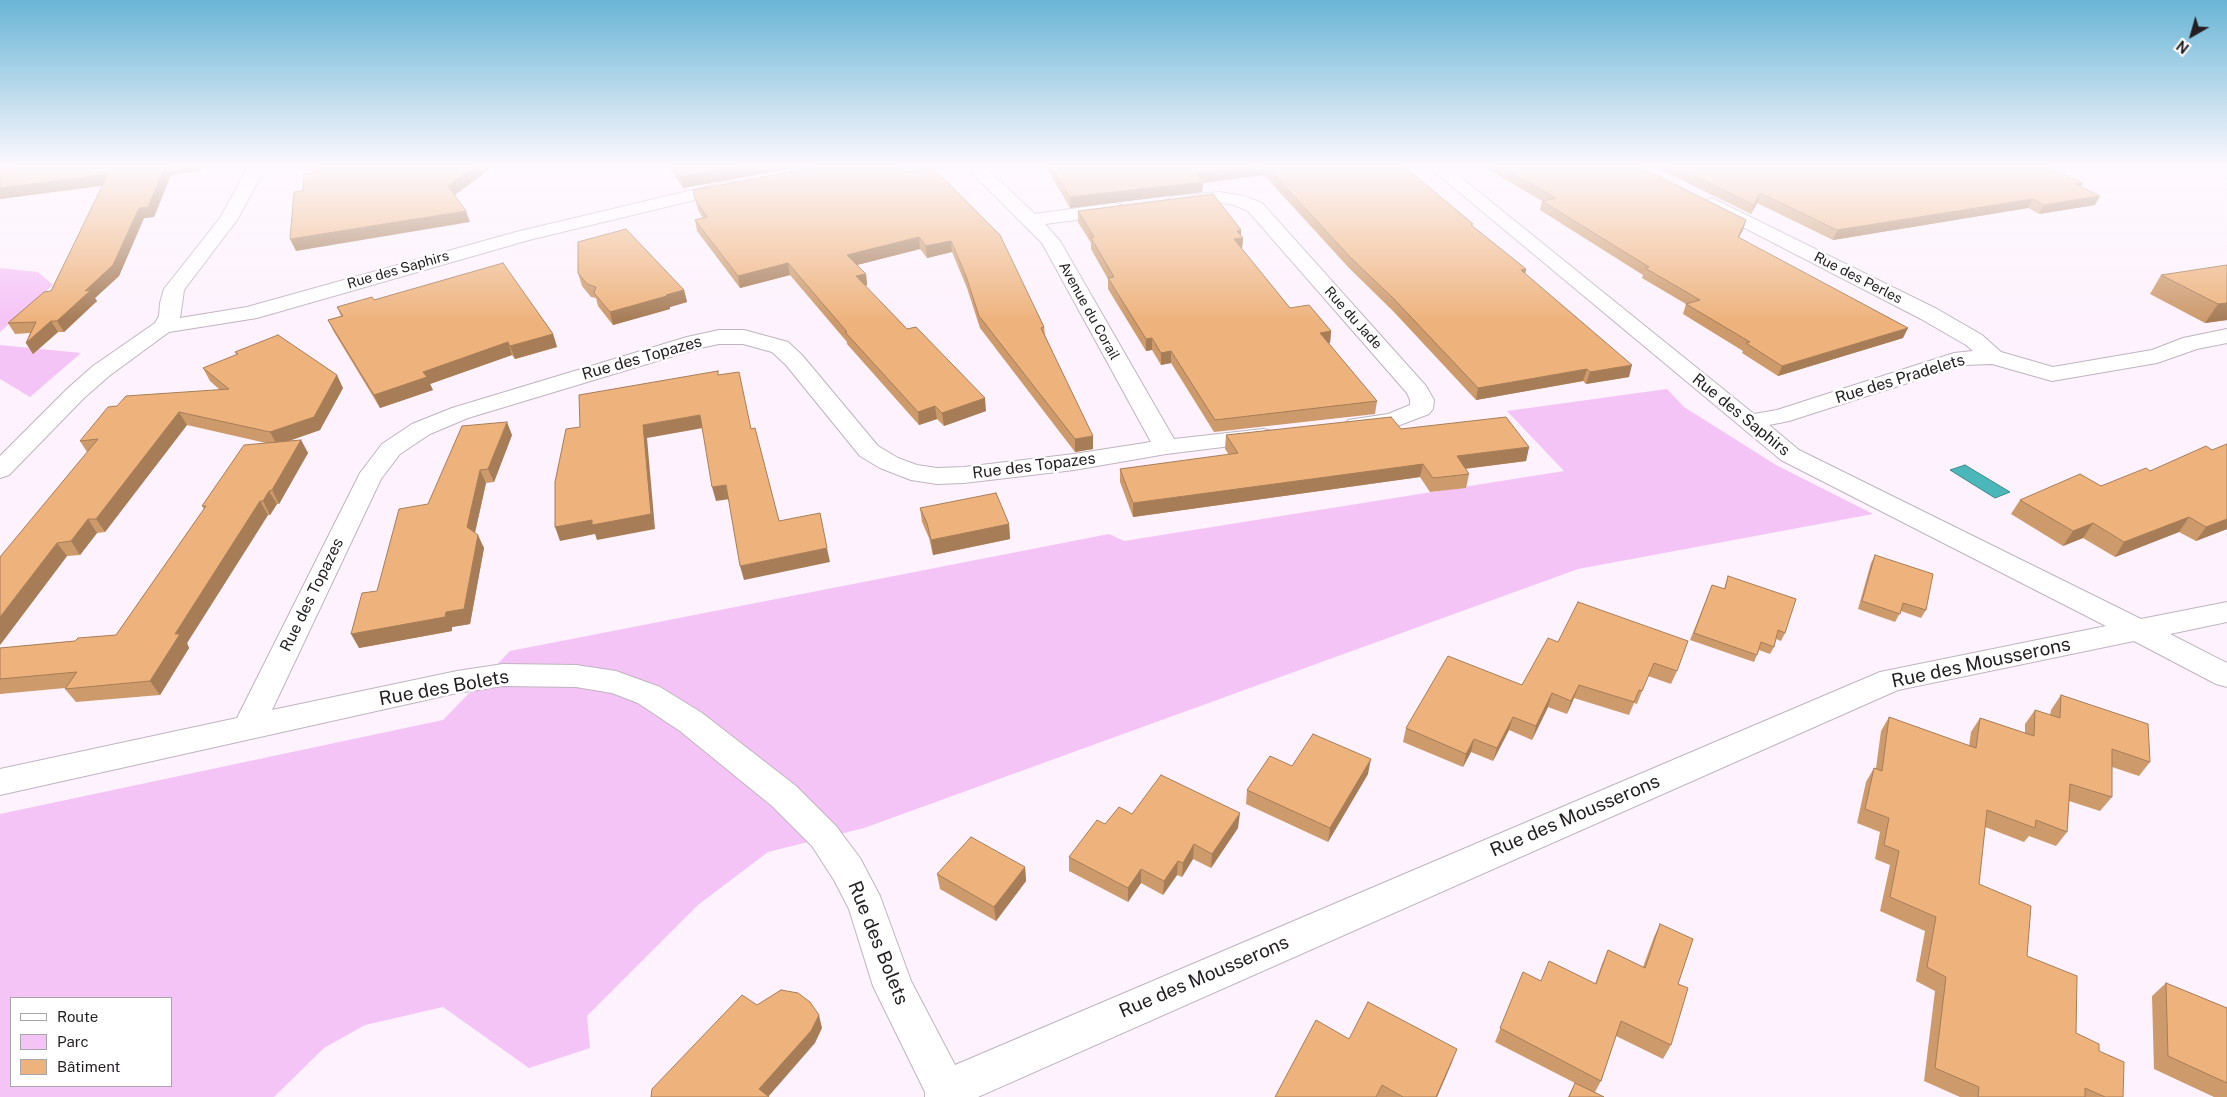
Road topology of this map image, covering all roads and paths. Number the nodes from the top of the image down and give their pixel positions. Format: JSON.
{"nodes":[{"id":1,"x":229,"y":218,"type":"edge"},
{"id":2,"x":599,"y":218,"type":"edge"},
{"id":3,"x":1045,"y":218,"type":"edge"},
{"id":4,"x":1265,"y":218,"type":"edge"},
{"id":5,"x":1508,"y":218,"type":"edge"},
{"id":6,"x":1740,"y":218,"type":"edge"},
{"id":7,"x":1031,"y":220,"type":"joint"},
{"id":8,"x":163,"y":327,"type":"junction"},
{"id":9,"x":2227,"y":336,"type":"edge"},
{"id":10,"x":1993,"y":357,"type":"junction"},
{"id":11,"x":1748,"y":422,"type":"junction"},
{"id":12,"x":1333,"y":428,"type":"edge"},
{"id":13,"x":1284,"y":433,"type":"edge"},
{"id":14,"x":1166,"y":447,"type":"junction"},
{"id":15,"x":0,"y":470,"type":"edge"},
{"id":16,"x":2227,"y":612,"type":"edge"},
{"id":17,"x":2137,"y":630,"type":"junction"},
{"id":18,"x":2227,"y":676,"type":"edge"},
{"id":19,"x":248,"y":728,"type":"junction"},
{"id":20,"x":0,"y":782,"type":"edge"},
{"id":21,"x":946,"y":1094,"type":"edge"}],
"edges":[{"from":1,"to":8,"type":"street"},
{"from":2,"to":8,"type":"street","name":"Rue des Saphirs"},
{"from":3,"to":7,"type":"street"},
{"from":4,"to":12,"type":"street","name":"Rue du Jade"},
{"from":5,"to":11,"type":"street","name":"Rue des Saphirs"},
{"from":6,"to":10,"type":"street","name":"Rue des Perles"},
{"from":7,"to":14,"type":"street","name":"Avenue du Corail"},
{"from":8,"to":15,"type":"street"},
{"from":9,"to":10,"type":"street","name":"Rue des Pradelets"},
{"from":10,"to":11,"type":"street","name":"Rue des Pradelets"},
{"from":11,"to":17,"type":"street","name":"Rue des Saphirs"},
{"from":13,"to":14,"type":"street"},
{"from":14,"to":19,"type":"street","name":"Rue des Topazes"},
{"from":16,"to":17,"type":"street","name":"Rue des Mousserons"},
{"from":17,"to":18,"type":"street","name":"Rue des Saphirs"},
{"from":17,"to":21,"type":"street","name":"Rue des Mousserons"},
{"from":19,"to":20,"type":"street","name":"Rue des Bolets"},
{"from":19,"to":21,"type":"street","name":"Rue des Bolets"}]}
